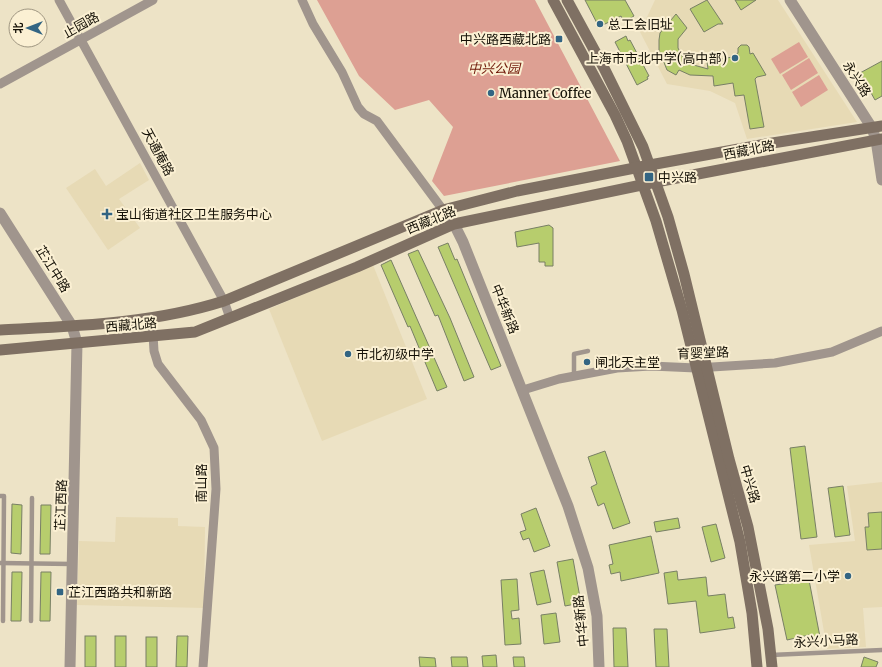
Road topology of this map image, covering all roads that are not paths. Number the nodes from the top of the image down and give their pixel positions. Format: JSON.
{"nodes":[{"id":1,"x":59,"y":0,"type":"edge"},
{"id":2,"x":153,"y":0,"type":"edge"},
{"id":3,"x":302,"y":0,"type":"edge"},
{"id":4,"x":553,"y":0,"type":"edge"},
{"id":5,"x":567,"y":0,"type":"edge"},
{"id":6,"x":790,"y":0,"type":"edge"},
{"id":7,"x":82,"y":39,"type":"junction"},
{"id":8,"x":0,"y":84,"type":"edge"},
{"id":9,"x":877,"y":127,"type":"edge"},
{"id":10,"x":879,"y":140,"type":"edge"},
{"id":11,"x":650,"y":165,"type":"junction"},
{"id":12,"x":637,"y":168,"type":"junction"},
{"id":13,"x":882,"y":180,"type":"edge"},
{"id":14,"x":656,"y":182,"type":"junction"},
{"id":15,"x":643,"y":184,"type":"junction"},
{"id":16,"x":443,"y":210,"type":"junction"},
{"id":17,"x":0,"y":213,"type":"edge"},
{"id":18,"x":454,"y":224,"type":"junction"},
{"id":19,"x":224,"y":301,"type":"junction"},
{"id":20,"x":152,"y":318,"type":"junction"},
{"id":21,"x":230,"y":318,"type":"junction"},
{"id":22,"x":72,"y":326,"type":"junction"},
{"id":23,"x":0,"y":330,"type":"edge"},
{"id":24,"x":882,"y":331,"type":"edge"},
{"id":25,"x":154,"y":337,"type":"junction"},
{"id":26,"x":78,"y":343,"type":"junction"},
{"id":27,"x":0,"y":350,"type":"edge"},
{"id":28,"x":588,"y":351,"type":"dead end"},
{"id":29,"x":701,"y":368,"type":"junction"},
{"id":30,"x":574,"y":376,"type":"junction"},
{"id":31,"x":523,"y":390,"type":"junction"},
{"id":32,"x":0,"y":496,"type":"edge"},
{"id":33,"x":32,"y":498,"type":"dead end"},
{"id":34,"x":1,"y":563,"type":"edge"},
{"id":35,"x":32,"y":563,"type":"junction"},
{"id":36,"x":72,"y":564,"type":"junction"},
{"id":37,"x":3,"y":620,"type":"dead end"},
{"id":38,"x":31,"y":621,"type":"dead end"},
{"id":39,"x":882,"y":650,"type":"edge"},
{"id":40,"x":771,"y":655,"type":"junction"},
{"id":41,"x":70,"y":667,"type":"edge"},
{"id":42,"x":203,"y":667,"type":"edge"},
{"id":43,"x":599,"y":667,"type":"edge"},
{"id":44,"x":757,"y":667,"type":"edge"},
{"id":45,"x":772,"y":667,"type":"edge"}],
"edges":[{"from":1,"to":7,"type":"street","name":"天通庵路"},
{"from":2,"to":7,"type":"street","name":"止园路"},
{"from":3,"to":16,"type":"street","name":"中华新路"},
{"from":4,"to":12,"type":"main road","name":"中兴路"},
{"from":5,"to":11,"type":"main road","name":"中兴路"},
{"from":6,"to":9,"type":"street","name":"永兴路"},
{"from":7,"to":8,"type":"street","name":"止园路"},
{"from":7,"to":19,"type":"street","name":"天通庵路"},
{"from":9,"to":10,"type":"street","name":"永兴路"},
{"from":9,"to":11,"type":"main road","name":"西藏北路"},
{"from":10,"to":13,"type":"street","name":"永兴路"},
{"from":10,"to":14,"type":"main road","name":"西藏北路"},
{"from":11,"to":12,"type":"main road","name":"西藏北路"},
{"from":11,"to":14,"type":"main road","name":"中兴路"},
{"from":12,"to":15,"type":"main road","name":"中兴路"},
{"from":12,"to":16,"type":"main road","name":"西藏北路"},
{"from":14,"to":15,"type":"main road","name":"西藏北路"},
{"from":14,"to":29,"type":"main road","name":"中兴路"},
{"from":15,"to":18,"type":"main road","name":"西藏北路"},
{"from":15,"to":29,"type":"main road","name":"中兴路"},
{"from":16,"to":18,"type":"street","name":"中华新路"},
{"from":16,"to":19,"type":"main road","name":"西藏北路"},
{"from":17,"to":22,"type":"street","name":"芷江中路"},
{"from":18,"to":21,"type":"main road","name":"西藏北路"},
{"from":18,"to":31,"type":"street","name":"中华新路"},
{"from":19,"to":20,"type":"main road","name":"西藏北路"},
{"from":19,"to":21,"type":"street","name":"天通庵路"},
{"from":20,"to":22,"type":"main road","name":"西藏北路"},
{"from":20,"to":25,"type":"street","name":"南山路"},
{"from":21,"to":25,"type":"main road","name":"西藏北路"},
{"from":22,"to":23,"type":"main road","name":"西藏北路"},
{"from":22,"to":26,"type":"street","name":"芷江中路"},
{"from":24,"to":29,"type":"street","name":"育婴堂路"},
{"from":25,"to":26,"type":"main road","name":"西藏北路"},
{"from":25,"to":42,"type":"street","name":"南山路"},
{"from":26,"to":27,"type":"main road","name":"西藏北路"},
{"from":26,"to":36,"type":"street","name":"芷江西路"},
{"from":28,"to":30,"type":"lane"},
{"from":29,"to":30,"type":"street","name":"育婴堂路"},
{"from":29,"to":40,"type":"main road","name":"中兴路"},
{"from":29,"to":44,"type":"main road","name":"中兴路"},
{"from":30,"to":31,"type":"street","name":"育婴堂路"},
{"from":31,"to":43,"type":"street","name":"中华新路"},
{"from":32,"to":34,"type":"lane"},
{"from":33,"to":35,"type":"lane"},
{"from":34,"to":35,"type":"lane"},
{"from":34,"to":37,"type":"lane"},
{"from":35,"to":36,"type":"lane"},
{"from":35,"to":38,"type":"lane"},
{"from":36,"to":41,"type":"street","name":"芷江西路"},
{"from":39,"to":40,"type":"lane","name":"永兴小马路"},
{"from":40,"to":45,"type":"main road","name":"中兴路"}]}
